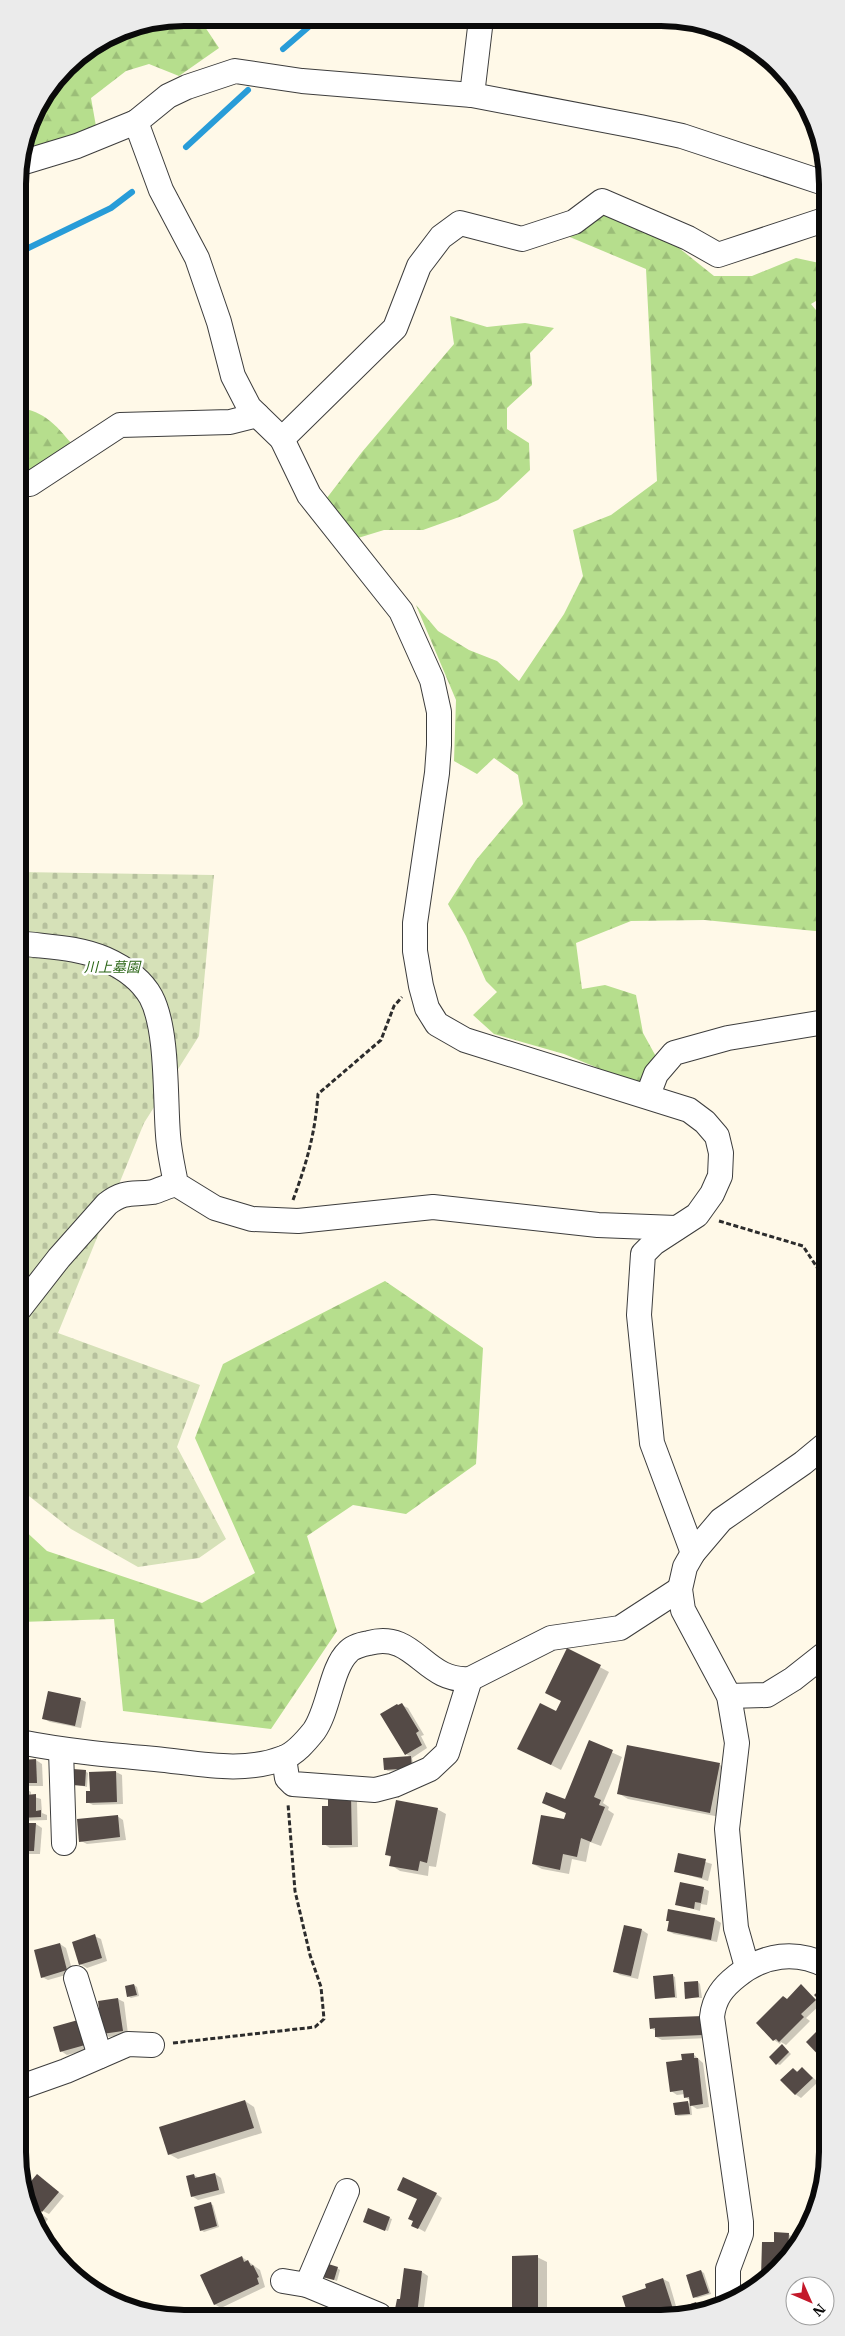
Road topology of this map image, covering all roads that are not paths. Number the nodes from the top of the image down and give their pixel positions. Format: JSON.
{"nodes":[{"id":1,"x":480,"y":26,"type":"edge"},
{"id":2,"x":472,"y":95,"type":"junction"},
{"id":3,"x":136,"y":122,"type":"junction"},
{"id":4,"x":29,"y":161,"type":"edge"},
{"id":5,"x":819,"y":181,"type":"edge"},
{"id":6,"x":819,"y":222,"type":"edge"},
{"id":7,"x":257,"y":415,"type":"junction"},
{"id":8,"x":282,"y":439,"type":"junction"},
{"id":9,"x":30,"y":484,"type":"dead end"},
{"id":10,"x":27,"y":944,"type":"edge"},
{"id":11,"x":819,"y":1023,"type":"edge"},
{"id":12,"x":648,"y":1095,"type":"junction"},
{"id":13,"x":176,"y":1184,"type":"junction"},
{"id":14,"x":676,"y":1228,"type":"junction"},
{"id":15,"x":26,"y":1300,"type":"edge"},
{"id":16,"x":818,"y":1451,"type":"edge"},
{"id":17,"x":693,"y":1554,"type":"junction"},
{"id":18,"x":680,"y":1589,"type":"junction"},
{"id":19,"x":818,"y":1659,"type":"edge"},
{"id":20,"x":470,"y":1679,"type":"junction"},
{"id":21,"x":729,"y":1696,"type":"junction"},
{"id":22,"x":26,"y":1743,"type":"edge"},
{"id":23,"x":61,"y":1750,"type":"junction"},
{"id":24,"x":286,"y":1768,"type":"junction"},
{"id":25,"x":64,"y":1843,"type":"dead end"},
{"id":26,"x":818,"y":1962,"type":"edge"},
{"id":27,"x":747,"y":1968,"type":"junction"},
{"id":28,"x":76,"y":1978,"type":"dead end"},
{"id":29,"x":152,"y":2045,"type":"road end"},
{"id":30,"x":100,"y":2056,"type":"junction"},
{"id":31,"x":26,"y":2085,"type":"edge"},
{"id":32,"x":347,"y":2191,"type":"dead end"},
{"id":33,"x":283,"y":2281,"type":"dead end"},
{"id":34,"x":307,"y":2285,"type":"junction"},
{"id":35,"x":728,"y":2295,"type":"edge"},
{"id":36,"x":367,"y":2310,"type":"edge"}],
"edges":[{"from":1,"to":2,"type":"street"},
{"from":2,"to":3,"type":"street"},
{"from":2,"to":5,"type":"street"},
{"from":3,"to":4,"type":"street"},
{"from":3,"to":7,"type":"street"},
{"from":6,"to":8,"type":"street"},
{"from":7,"to":8,"type":"street"},
{"from":7,"to":9,"type":"street"},
{"from":8,"to":12,"type":"street"},
{"from":10,"to":13,"type":"street"},
{"from":11,"to":12,"type":"street"},
{"from":12,"to":14,"type":"street"},
{"from":13,"to":14,"type":"street"},
{"from":13,"to":15,"type":"street"},
{"from":14,"to":17,"type":"street"},
{"from":16,"to":17,"type":"street"},
{"from":17,"to":18,"type":"street"},
{"from":18,"to":20,"type":"street"},
{"from":18,"to":21,"type":"street"},
{"from":19,"to":21,"type":"street"},
{"from":20,"to":24,"type":"street"},
{"from":20,"to":24,"type":"street"},
{"from":21,"to":27,"type":"street"},
{"from":22,"to":23,"type":"street"},
{"from":23,"to":24,"type":"street"},
{"from":23,"to":25,"type":"street"},
{"from":26,"to":27,"type":"street"},
{"from":27,"to":35,"type":"street"},
{"from":28,"to":30,"type":"street"},
{"from":29,"to":30,"type":"street"},
{"from":30,"to":31,"type":"street"},
{"from":32,"to":34,"type":"street"},
{"from":33,"to":34,"type":"street"},
{"from":34,"to":36,"type":"street"}]}
